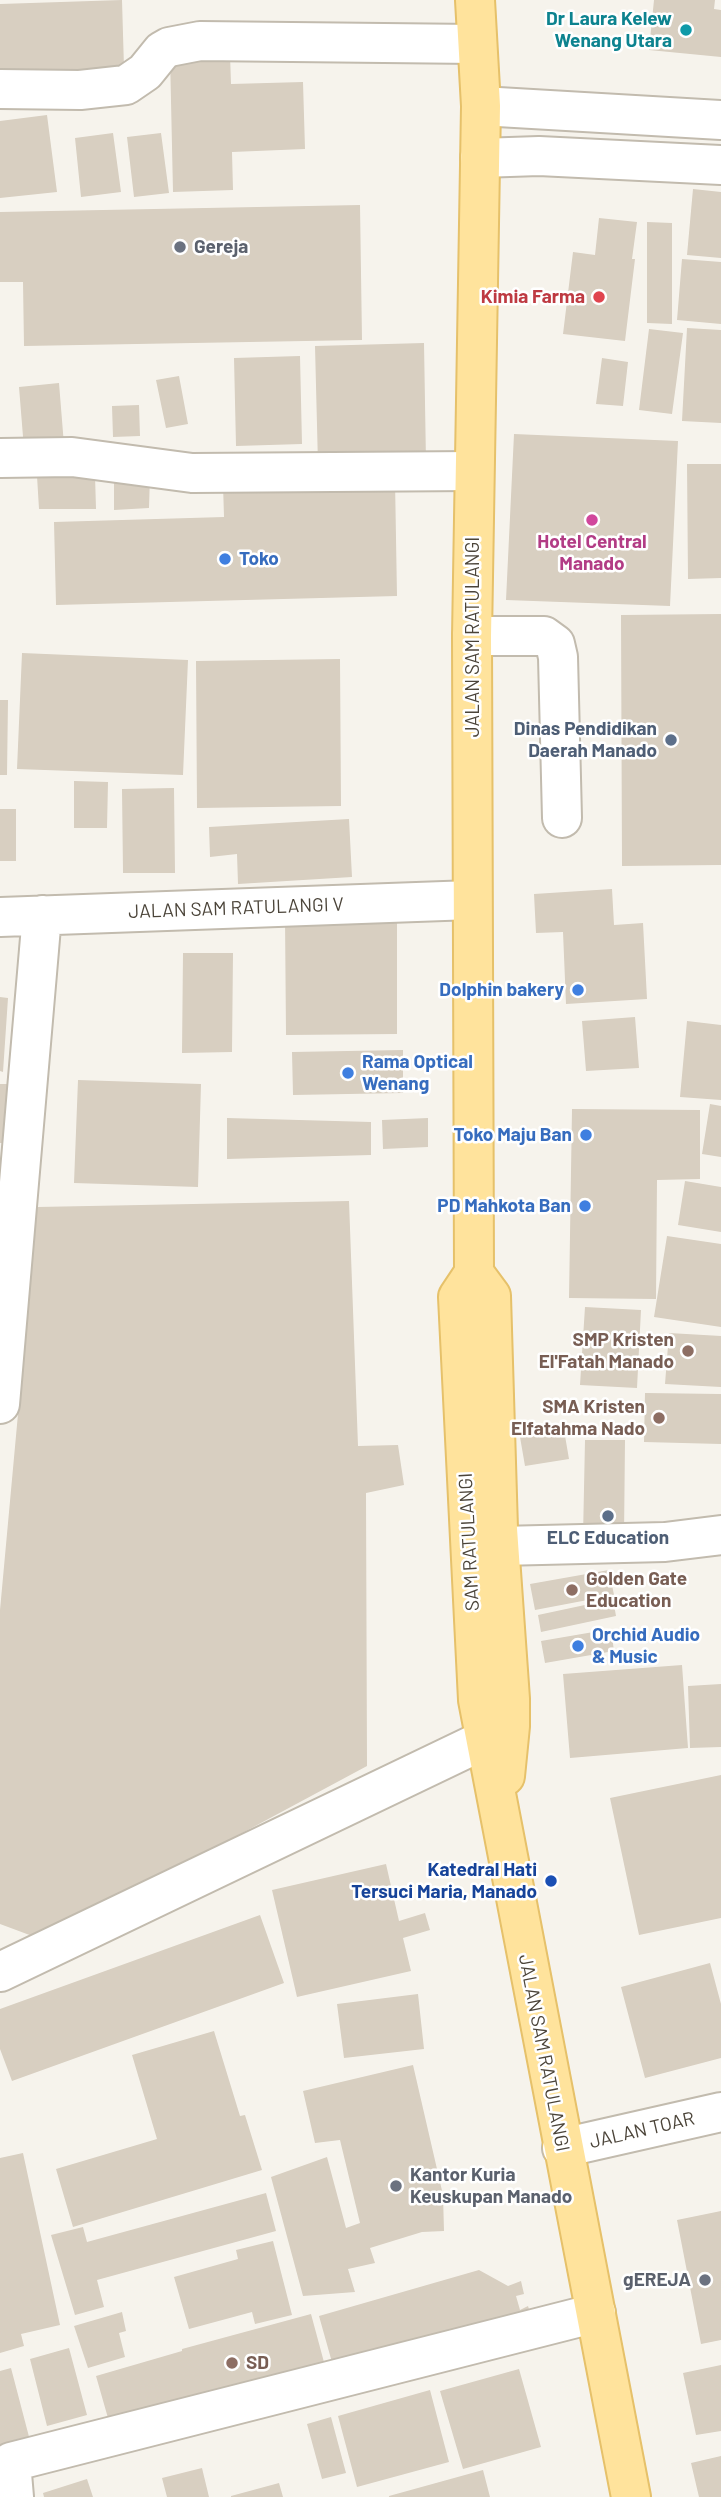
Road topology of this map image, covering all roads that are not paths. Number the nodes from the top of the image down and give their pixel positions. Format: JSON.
{"nodes":[{"id":1,"x":475,"y":0,"type":"edge"},
{"id":2,"x":476,"y":44,"type":"junction"},
{"id":3,"x":0,"y":89,"type":"edge"},
{"id":4,"x":481,"y":106,"type":"junction"},
{"id":5,"x":540,"y":111,"type":"junction"},
{"id":6,"x":721,"y":120,"type":"edge"},
{"id":7,"x":539,"y":156,"type":"junction"},
{"id":8,"x":480,"y":158,"type":"junction"},
{"id":9,"x":721,"y":165,"type":"edge"},
{"id":10,"x":0,"y":458,"type":"edge"},
{"id":11,"x":474,"y":471,"type":"junction"},
{"id":12,"x":472,"y":636,"type":"junction"},
{"id":13,"x":562,"y":818,"type":"dead end"},
{"id":14,"x":471,"y":900,"type":"junction"},
{"id":15,"x":42,"y":915,"type":"junction"},
{"id":16,"x":0,"y":917,"type":"edge"},
{"id":17,"x":474,"y":1273,"type":"junction"},
{"id":18,"x":0,"y":1405,"type":"edge"},
{"id":19,"x":721,"y":1535,"type":"edge"},
{"id":20,"x":500,"y":1546,"type":"junction"},
{"id":21,"x":486,"y":1739,"type":"junction"},
{"id":22,"x":501,"y":1814,"type":"junction"},
{"id":23,"x":0,"y":1972,"type":"edge"},
{"id":24,"x":721,"y":2112,"type":"edge"},
{"id":25,"x":562,"y":2148,"type":"junction"},
{"id":26,"x":596,"y":2314,"type":"junction"},
{"id":27,"x":14,"y":2497,"type":"edge"},
{"id":28,"x":631,"y":2497,"type":"edge"}],
"edges":[{"from":1,"to":2,"type":"main road","name":"JALAN SAM RATULANGI"},
{"from":2,"to":3,"type":"street"},
{"from":2,"to":4,"type":"main road","name":"JALAN SAM RATULANGI"},
{"from":4,"to":5,"type":"street"},
{"from":4,"to":8,"type":"main road","name":"JALAN SAM RATULANGI"},
{"from":5,"to":6,"type":"street"},
{"from":5,"to":7,"type":"street"},
{"from":7,"to":8,"type":"street"},
{"from":7,"to":9,"type":"street"},
{"from":8,"to":11,"type":"main road","name":"JALAN SAM RATULANGI"},
{"from":10,"to":11,"type":"street"},
{"from":11,"to":12,"type":"main road","name":"JALAN SAM RATULANGI"},
{"from":12,"to":13,"type":"street"},
{"from":12,"to":14,"type":"main road","name":"JALAN SAM RATULANGI"},
{"from":14,"to":15,"type":"street","name":"JALAN SAM RATULANGI V"},
{"from":14,"to":17,"type":"main road","name":"JALAN SAM RATULANGI"},
{"from":15,"to":16,"type":"street","name":"JALAN SAM RATULANGI V"},
{"from":15,"to":18,"type":"street"},
{"from":17,"to":20,"type":"main road"},
{"from":17,"to":21,"type":"main road","name":"SAM RATULANGI"},
{"from":19,"to":20,"type":"street"},
{"from":20,"to":22,"type":"main road"},
{"from":21,"to":22,"type":"main road","name":"SAM RATULANGI"},
{"from":21,"to":23,"type":"street"},
{"from":22,"to":25,"type":"main road","name":"JALAN SAM RATULANGI"},
{"from":24,"to":25,"type":"street","name":"JALAN TOAR"},
{"from":25,"to":26,"type":"main road","name":"JALAN SAM RATULANGI"},
{"from":26,"to":27,"type":"street"},
{"from":26,"to":28,"type":"main road","name":"JALAN SAM RATULANGI"}]}
